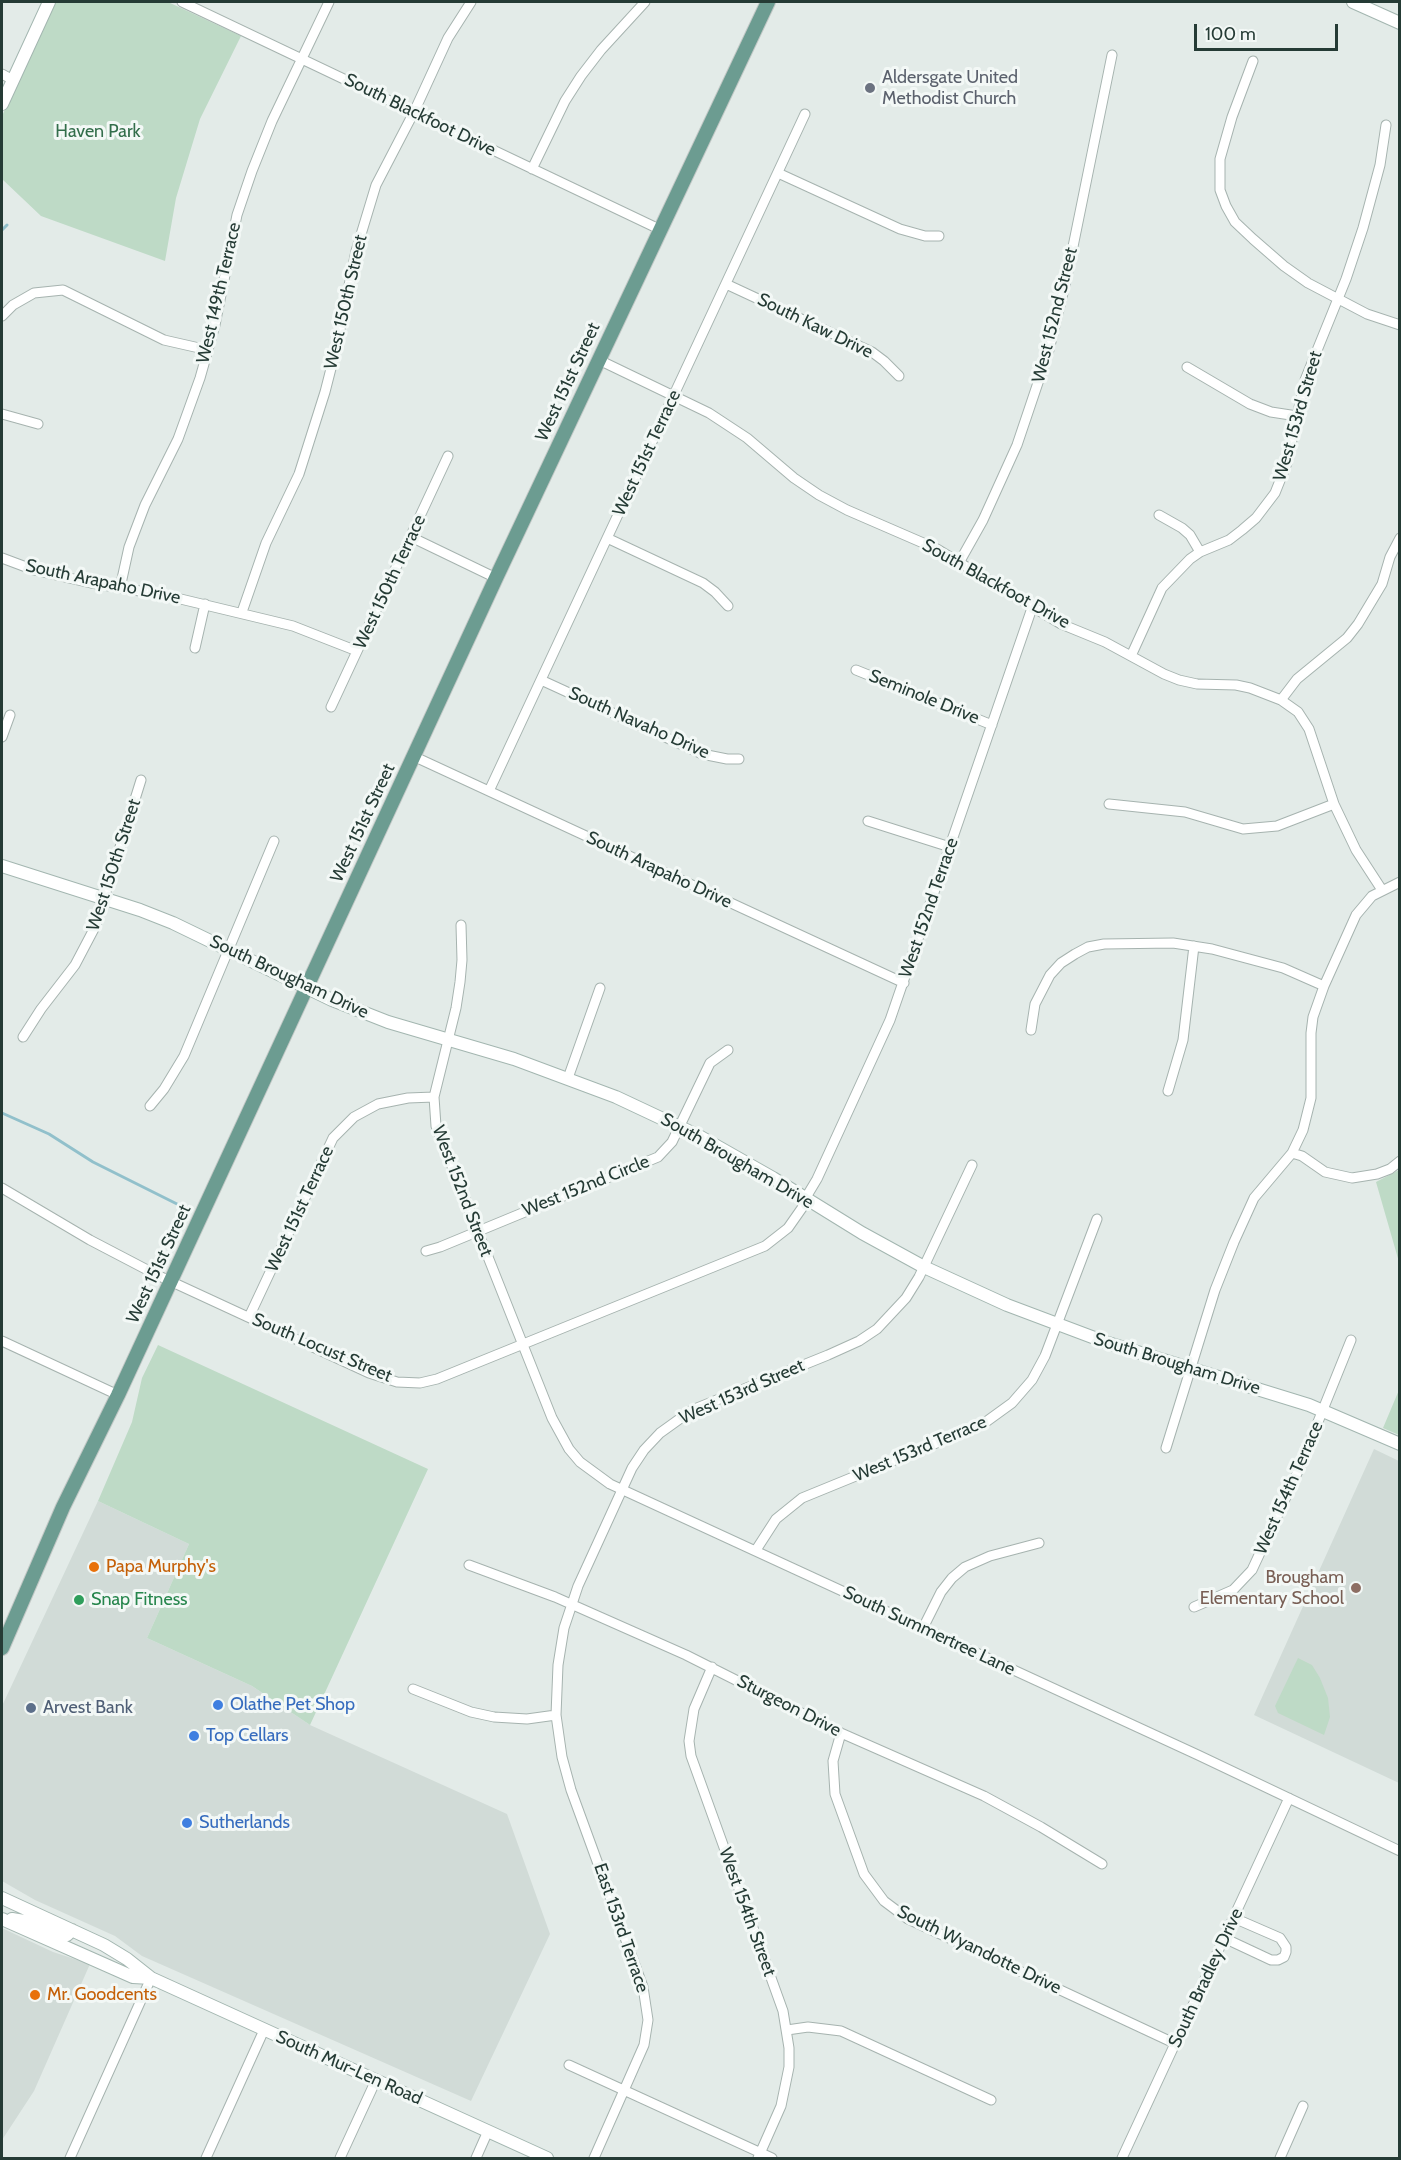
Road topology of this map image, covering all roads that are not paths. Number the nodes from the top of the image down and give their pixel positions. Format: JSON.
{"nodes":[{"id":1,"x":49,"y":2,"type":"edge"},
{"id":2,"x":329,"y":2,"type":"edge"},
{"id":3,"x":471,"y":2,"type":"edge"},
{"id":4,"x":645,"y":2,"type":"edge"},
{"id":5,"x":1353,"y":2,"type":"edge"},
{"id":6,"x":187,"y":3,"type":"edge"},
{"id":7,"x":764,"y":6,"type":"edge"},
{"id":8,"x":1400,"y":23,"type":"edge"},
{"id":9,"x":1112,"y":55,"type":"dead end"},
{"id":10,"x":302,"y":59,"type":"junction"},
{"id":11,"x":1253,"y":61,"type":"dead end"},
{"id":12,"x":7,"y":77,"type":"edge"},
{"id":13,"x":2,"y":104,"type":"edge"},
{"id":14,"x":414,"y":112,"type":"junction"},
{"id":15,"x":805,"y":114,"type":"dead end"},
{"id":16,"x":1386,"y":125,"type":"dead end"},
{"id":17,"x":532,"y":169,"type":"junction"},
{"id":18,"x":778,"y":173,"type":"junction"},
{"id":19,"x":659,"y":229,"type":"junction"},
{"id":20,"x":939,"y":236,"type":"dead end"},
{"id":21,"x":726,"y":284,"type":"junction"},
{"id":22,"x":1337,"y":299,"type":"junction"},
{"id":23,"x":2,"y":316,"type":"edge"},
{"id":24,"x":1400,"y":325,"type":"edge"},
{"id":25,"x":208,"y":350,"type":"junction"},
{"id":26,"x":599,"y":360,"type":"junction"},
{"id":27,"x":1187,"y":367,"type":"dead end"},
{"id":28,"x":899,"y":376,"type":"dead end"},
{"id":29,"x":674,"y":395,"type":"junction"},
{"id":30,"x":2,"y":414,"type":"edge"},
{"id":31,"x":1297,"y":416,"type":"junction"},
{"id":32,"x":38,"y":424,"type":"dead end"},
{"id":33,"x":448,"y":456,"type":"dead end"},
{"id":34,"x":1159,"y":514,"type":"dead end"},
{"id":35,"x":411,"y":537,"type":"junction"},
{"id":36,"x":607,"y":538,"type":"junction"},
{"id":37,"x":1400,"y":538,"type":"edge"},
{"id":38,"x":1200,"y":552,"type":"junction"},
{"id":39,"x":2,"y":558,"type":"edge"},
{"id":40,"x":960,"y":561,"type":"junction"},
{"id":41,"x":496,"y":578,"type":"junction"},
{"id":42,"x":120,"y":588,"type":"junction"},
{"id":43,"x":205,"y":604,"type":"junction"},
{"id":44,"x":728,"y":606,"type":"dead end"},
{"id":45,"x":1032,"y":608,"type":"junction"},
{"id":46,"x":242,"y":612,"type":"junction"},
{"id":47,"x":195,"y":648,"type":"dead end"},
{"id":48,"x":357,"y":651,"type":"junction"},
{"id":49,"x":1131,"y":656,"type":"junction"},
{"id":50,"x":856,"y":670,"type":"dead end"},
{"id":51,"x":541,"y":680,"type":"junction"},
{"id":52,"x":1281,"y":700,"type":"junction"},
{"id":53,"x":331,"y":707,"type":"dead end"},
{"id":54,"x":10,"y":715,"type":"dead end"},
{"id":55,"x":992,"y":724,"type":"junction"},
{"id":56,"x":2,"y":736,"type":"edge"},
{"id":57,"x":414,"y":756,"type":"junction"},
{"id":58,"x":739,"y":759,"type":"dead end"},
{"id":59,"x":141,"y":780,"type":"dead end"},
{"id":60,"x":489,"y":791,"type":"junction"},
{"id":61,"x":1109,"y":804,"type":"dead end"},
{"id":62,"x":1334,"y":804,"type":"junction"},
{"id":63,"x":868,"y":821,"type":"dead end"},
{"id":64,"x":274,"y":842,"type":"dead end"},
{"id":65,"x":950,"y":848,"type":"junction"},
{"id":66,"x":2,"y":866,"type":"edge"},
{"id":67,"x":1400,"y":882,"type":"edge"},
{"id":68,"x":1382,"y":890,"type":"junction"},
{"id":69,"x":105,"y":898,"type":"junction"},
{"id":70,"x":460,"y":925,"type":"dead end"},
{"id":71,"x":1194,"y":946,"type":"junction"},
{"id":72,"x":230,"y":950,"type":"junction"},
{"id":73,"x":904,"y":983,"type":"junction"},
{"id":74,"x":1323,"y":986,"type":"junction"},
{"id":75,"x":306,"y":987,"type":"junction"},
{"id":76,"x":600,"y":988,"type":"dead end"},
{"id":77,"x":1030,"y":1030,"type":"dead end"},
{"id":78,"x":23,"y":1037,"type":"dead end"},
{"id":79,"x":448,"y":1040,"type":"junction"},
{"id":80,"x":728,"y":1050,"type":"dead end"},
{"id":81,"x":568,"y":1077,"type":"junction"},
{"id":82,"x":1168,"y":1092,"type":"dead end"},
{"id":83,"x":434,"y":1097,"type":"junction"},
{"id":84,"x":150,"y":1106,"type":"dead end"},
{"id":85,"x":679,"y":1126,"type":"junction"},
{"id":86,"x":1292,"y":1153,"type":"junction"},
{"id":87,"x":1400,"y":1161,"type":"edge"},
{"id":88,"x":972,"y":1165,"type":"dead end"},
{"id":89,"x":2,"y":1188,"type":"edge"},
{"id":90,"x":805,"y":1199,"type":"junction"},
{"id":91,"x":1097,"y":1219,"type":"dead end"},
{"id":92,"x":477,"y":1231,"type":"junction"},
{"id":93,"x":426,"y":1251,"type":"dead end"},
{"id":94,"x":924,"y":1267,"type":"junction"},
{"id":95,"x":171,"y":1281,"type":"junction"},
{"id":96,"x":249,"y":1317,"type":"junction"},
{"id":97,"x":1057,"y":1326,"type":"junction"},
{"id":98,"x":1351,"y":1340,"type":"dead end"},
{"id":99,"x":2,"y":1341,"type":"edge"},
{"id":100,"x":523,"y":1345,"type":"junction"},
{"id":101,"x":1190,"y":1368,"type":"junction"},
{"id":102,"x":118,"y":1395,"type":"junction"},
{"id":103,"x":1322,"y":1410,"type":"junction"},
{"id":104,"x":1400,"y":1444,"type":"edge"},
{"id":105,"x":1166,"y":1448,"type":"dead end"},
{"id":106,"x":622,"y":1489,"type":"junction"},
{"id":107,"x":1039,"y":1543,"type":"dead end"},
{"id":108,"x":756,"y":1550,"type":"junction"},
{"id":109,"x":469,"y":1565,"type":"dead end"},
{"id":110,"x":571,"y":1604,"type":"junction"},
{"id":111,"x":1194,"y":1607,"type":"dead end"},
{"id":112,"x":7,"y":1623,"type":"edge"},
{"id":113,"x":923,"y":1628,"type":"junction"},
{"id":114,"x":2,"y":1648,"type":"edge"},
{"id":115,"x":712,"y":1667,"type":"junction"},
{"id":116,"x":413,"y":1689,"type":"dead end"},
{"id":117,"x":556,"y":1693,"type":"joint"},
{"id":118,"x":556,"y":1715,"type":"junction"},
{"id":119,"x":841,"y":1733,"type":"junction"},
{"id":120,"x":1289,"y":1798,"type":"junction"},
{"id":121,"x":1400,"y":1851,"type":"edge"},
{"id":122,"x":1101,"y":1864,"type":"dead end"},
{"id":123,"x":2,"y":1898,"type":"edge"},
{"id":124,"x":1234,"y":1918,"type":"junction"},
{"id":125,"x":2,"y":1919,"type":"edge"},
{"id":126,"x":72,"y":1930,"type":"junction"},
{"id":127,"x":1224,"y":1938,"type":"junction"},
{"id":128,"x":152,"y":1978,"type":"junction"},
{"id":129,"x":264,"y":2030,"type":"junction"},
{"id":130,"x":787,"y":2030,"type":"junction"},
{"id":131,"x":1176,"y":2044,"type":"junction"},
{"id":132,"x":569,"y":2065,"type":"dead end"},
{"id":133,"x":376,"y":2080,"type":"junction"},
{"id":134,"x":625,"y":2091,"type":"junction"},
{"id":135,"x":991,"y":2100,"type":"dead end"},
{"id":136,"x":1303,"y":2106,"type":"dead end"},
{"id":137,"x":488,"y":2131,"type":"junction"},
{"id":138,"x":759,"y":2156,"type":"edge"},
{"id":139,"x":70,"y":2158,"type":"edge"},
{"id":140,"x":206,"y":2158,"type":"edge"},
{"id":141,"x":340,"y":2158,"type":"edge"},
{"id":142,"x":476,"y":2158,"type":"edge"},
{"id":143,"x":547,"y":2158,"type":"edge"},
{"id":144,"x":594,"y":2158,"type":"edge"},
{"id":145,"x":772,"y":2158,"type":"edge"},
{"id":146,"x":1122,"y":2158,"type":"edge"},
{"id":147,"x":1280,"y":2158,"type":"edge"}],
"edges":[{"from":1,"to":12,"type":"street"},
{"from":2,"to":10,"type":"street","name":"West 149th Terrace"},
{"from":3,"to":14,"type":"street","name":"West 150th Street"},
{"from":4,"to":17,"type":"street"},
{"from":5,"to":8,"type":"street"},
{"from":6,"to":10,"type":"street","name":"South Blackfoot Drive"},
{"from":7,"to":19,"type":"main road","name":"West 151st Street"},
{"from":9,"to":40,"type":"street","name":"West 152nd Street"},
{"from":10,"to":14,"type":"street","name":"South Blackfoot Drive"},
{"from":10,"to":25,"type":"street","name":"West 149th Terrace"},
{"from":11,"to":22,"type":"street"},
{"from":12,"to":13,"type":"street"},
{"from":14,"to":17,"type":"street","name":"South Blackfoot Drive"},
{"from":14,"to":46,"type":"street","name":"West 150th Street"},
{"from":15,"to":18,"type":"street","name":"West 151st Terrace"},
{"from":16,"to":22,"type":"street","name":"West 153rd Street"},
{"from":17,"to":19,"type":"street","name":"South Blackfoot Drive"},
{"from":18,"to":20,"type":"street"},
{"from":18,"to":21,"type":"street","name":"West 151st Terrace"},
{"from":19,"to":26,"type":"main road","name":"West 151st Street"},
{"from":21,"to":28,"type":"street","name":"South Kaw Drive"},
{"from":21,"to":29,"type":"street","name":"West 151st Terrace"},
{"from":22,"to":24,"type":"street"},
{"from":22,"to":31,"type":"street","name":"West 153rd Street"},
{"from":23,"to":25,"type":"street"},
{"from":25,"to":42,"type":"street","name":"West 149th Terrace"},
{"from":26,"to":29,"type":"street","name":"South Blackfoot Drive"},
{"from":26,"to":41,"type":"main road","name":"West 151st Street"},
{"from":27,"to":31,"type":"street"},
{"from":29,"to":36,"type":"street","name":"West 151st Terrace"},
{"from":29,"to":40,"type":"street","name":"South Blackfoot Drive"},
{"from":30,"to":32,"type":"street"},
{"from":31,"to":38,"type":"street","name":"West 153rd Street"},
{"from":33,"to":35,"type":"street","name":"West 150th Terrace"},
{"from":34,"to":38,"type":"street"},
{"from":35,"to":41,"type":"street"},
{"from":35,"to":48,"type":"street","name":"West 150th Terrace"},
{"from":36,"to":44,"type":"street"},
{"from":36,"to":51,"type":"street","name":"West 151st Terrace"},
{"from":37,"to":52,"type":"street"},
{"from":38,"to":49,"type":"street","name":"West 153rd Street"},
{"from":39,"to":42,"type":"street","name":"South Arapaho Drive"},
{"from":40,"to":45,"type":"street","name":"South Blackfoot Drive"},
{"from":41,"to":57,"type":"main road","name":"West 151st Street"},
{"from":42,"to":43,"type":"street","name":"South Arapaho Drive"},
{"from":43,"to":46,"type":"street","name":"South Arapaho Drive"},
{"from":43,"to":47,"type":"street","name":"South Arapaho Drive"},
{"from":45,"to":49,"type":"street","name":"South Blackfoot Drive"},
{"from":45,"to":55,"type":"street","name":"West 152nd Terrace"},
{"from":46,"to":48,"type":"street","name":"South Arapaho Drive"},
{"from":48,"to":53,"type":"street","name":"West 150th Terrace"},
{"from":49,"to":52,"type":"street","name":"South Blackfoot Drive"},
{"from":50,"to":55,"type":"street","name":"Seminole Drive"},
{"from":51,"to":58,"type":"street","name":"South Navaho Drive"},
{"from":51,"to":60,"type":"street","name":"West 151st Terrace"},
{"from":52,"to":62,"type":"street","name":"South Blackfoot Drive"},
{"from":54,"to":56,"type":"street"},
{"from":55,"to":65,"type":"street","name":"West 152nd Terrace"},
{"from":57,"to":60,"type":"street","name":"South Arapaho Drive"},
{"from":57,"to":75,"type":"main road","name":"West 151st Street"},
{"from":59,"to":69,"type":"street","name":"West 150th Street"},
{"from":60,"to":73,"type":"street","name":"South Arapaho Drive"},
{"from":61,"to":62,"type":"street"},
{"from":62,"to":68,"type":"street","name":"South Blackfoot Drive"},
{"from":63,"to":65,"type":"street"},
{"from":64,"to":72,"type":"street"},
{"from":65,"to":73,"type":"street","name":"West 152nd Terrace"},
{"from":66,"to":69,"type":"street","name":"South Brougham Drive"},
{"from":67,"to":68,"type":"street"},
{"from":68,"to":74,"type":"street"},
{"from":69,"to":72,"type":"street","name":"South Brougham Drive"},
{"from":69,"to":78,"type":"street","name":"West 150th Street"},
{"from":70,"to":79,"type":"street","name":"West 152nd Street"},
{"from":71,"to":74,"type":"street"},
{"from":71,"to":77,"type":"street"},
{"from":71,"to":82,"type":"street"},
{"from":72,"to":75,"type":"street","name":"South Brougham Drive"},
{"from":72,"to":84,"type":"street"},
{"from":73,"to":90,"type":"street","name":"West 152nd Terrace"},
{"from":74,"to":86,"type":"street"},
{"from":75,"to":79,"type":"street","name":"South Brougham Drive"},
{"from":75,"to":95,"type":"main road","name":"West 151st Street"},
{"from":76,"to":81,"type":"street"},
{"from":79,"to":81,"type":"street","name":"South Brougham Drive"},
{"from":79,"to":83,"type":"street","name":"West 152nd Street"},
{"from":80,"to":85,"type":"street","name":"West 152nd Circle"},
{"from":81,"to":85,"type":"street","name":"South Brougham Drive"},
{"from":83,"to":92,"type":"street","name":"West 152nd Street"},
{"from":83,"to":96,"type":"street","name":"West 151st Terrace"},
{"from":85,"to":90,"type":"street","name":"South Brougham Drive"},
{"from":85,"to":92,"type":"street","name":"West 152nd Circle"},
{"from":86,"to":87,"type":"street"},
{"from":86,"to":101,"type":"street"},
{"from":88,"to":94,"type":"street","name":"West 153rd Street"},
{"from":89,"to":95,"type":"street","name":"South Locust Street"},
{"from":90,"to":94,"type":"street","name":"South Brougham Drive"},
{"from":90,"to":100,"type":"street","name":"South Locust Street"},
{"from":91,"to":97,"type":"street","name":"West 153rd Terrace"},
{"from":92,"to":93,"type":"street","name":"West 152nd Circle"},
{"from":92,"to":100,"type":"street","name":"West 152nd Street"},
{"from":94,"to":97,"type":"street","name":"South Brougham Drive"},
{"from":94,"to":106,"type":"street","name":"West 153rd Street"},
{"from":95,"to":96,"type":"street","name":"South Locust Street"},
{"from":95,"to":102,"type":"main road","name":"West 151st Street"},
{"from":96,"to":100,"type":"street","name":"South Locust Street"},
{"from":97,"to":101,"type":"street","name":"South Brougham Drive"},
{"from":97,"to":108,"type":"street","name":"West 153rd Terrace"},
{"from":98,"to":103,"type":"street","name":"West 154th Terrace"},
{"from":99,"to":102,"type":"street"},
{"from":100,"to":106,"type":"street","name":"South Summertree Lane"},
{"from":101,"to":103,"type":"street","name":"South Brougham Drive"},
{"from":101,"to":105,"type":"street"},
{"from":102,"to":112,"type":"main road","name":"West 151st Street"},
{"from":103,"to":104,"type":"street","name":"South Brougham Drive"},
{"from":103,"to":111,"type":"street","name":"West 154th Terrace"},
{"from":106,"to":108,"type":"street","name":"South Summertree Lane"},
{"from":106,"to":110,"type":"street","name":"West 153rd Street"},
{"from":107,"to":113,"type":"street"},
{"from":108,"to":113,"type":"street","name":"South Summertree Lane"},
{"from":109,"to":110,"type":"street","name":"Sturgeon Drive"},
{"from":110,"to":115,"type":"street","name":"Sturgeon Drive"},
{"from":110,"to":117,"type":"street","name":"West 153rd Street"},
{"from":112,"to":114,"type":"main road","name":"West 151st Street"},
{"from":113,"to":120,"type":"street","name":"South Summertree Lane"},
{"from":115,"to":119,"type":"street","name":"Sturgeon Drive"},
{"from":115,"to":130,"type":"street","name":"West 154th Street"},
{"from":116,"to":118,"type":"street"},
{"from":117,"to":118,"type":"street","name":"East 153rd Terrace"},
{"from":118,"to":134,"type":"street","name":"East 153rd Terrace"},
{"from":119,"to":122,"type":"street","name":"Sturgeon Drive"},
{"from":119,"to":131,"type":"street","name":"South Wyandotte Drive"},
{"from":120,"to":121,"type":"street","name":"South Summertree Lane"},
{"from":120,"to":124,"type":"street","name":"South Bradley Drive"},
{"from":123,"to":126,"type":"street","name":"South Mur-Len Road"},
{"from":124,"to":127,"type":"street","name":"South Bradley Drive"},
{"from":124,"to":127,"type":"street"},
{"from":125,"to":126,"type":"street"},
{"from":125,"to":128,"type":"street","name":"South Mur-Len Road"},
{"from":126,"to":128,"type":"street","name":"South Mur-Len Road"},
{"from":127,"to":131,"type":"street","name":"South Bradley Drive"},
{"from":128,"to":129,"type":"street","name":"South Mur-Len Road"},
{"from":128,"to":139,"type":"street"},
{"from":129,"to":133,"type":"street","name":"South Mur-Len Road"},
{"from":129,"to":140,"type":"street"},
{"from":130,"to":135,"type":"street"},
{"from":130,"to":138,"type":"street","name":"West 154th Street"},
{"from":131,"to":146,"type":"street","name":"South Bradley Drive"},
{"from":132,"to":134,"type":"street"},
{"from":133,"to":137,"type":"street","name":"South Mur-Len Road"},
{"from":133,"to":141,"type":"street"},
{"from":134,"to":138,"type":"street"},
{"from":134,"to":144,"type":"street","name":"East 153rd Terrace"},
{"from":136,"to":147,"type":"street"},
{"from":137,"to":142,"type":"street"},
{"from":137,"to":143,"type":"street","name":"South Mur-Len Road"},
{"from":138,"to":145,"type":"street"}]}
